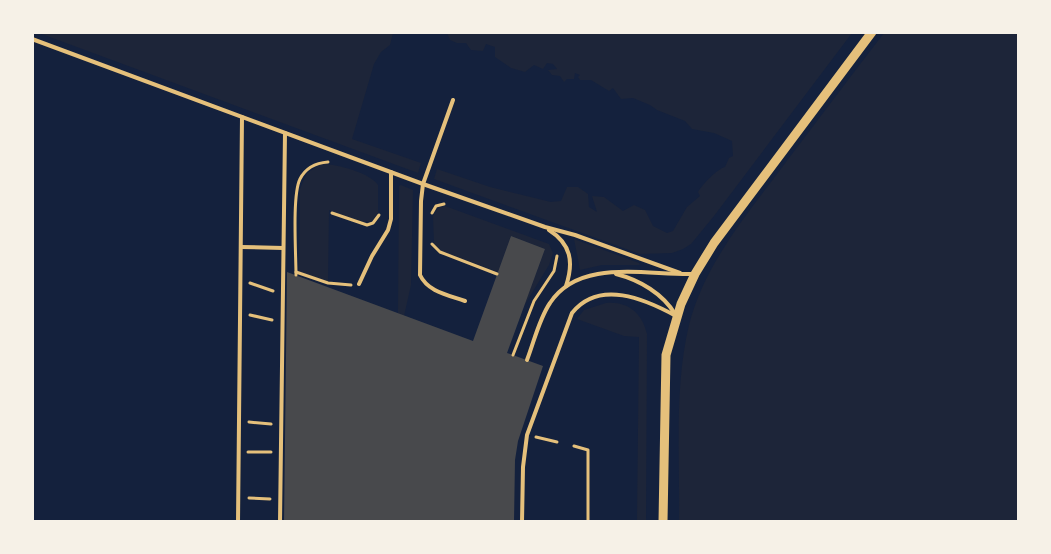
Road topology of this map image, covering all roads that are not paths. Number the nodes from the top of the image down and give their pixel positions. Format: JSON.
{"nodes":[{"id":1,"x":872,"y":32,"type":"edge"},
{"id":2,"x":32,"y":39,"type":"edge"},
{"id":3,"x":453,"y":100,"type":"dead end"},
{"id":4,"x":242,"y":117,"type":"junction"},
{"id":5,"x":285,"y":133,"type":"junction"},
{"id":6,"x":391,"y":172,"type":"junction"},
{"id":7,"x":423,"y":184,"type":"junction"},
{"id":8,"x":545,"y":228,"type":"junction"},
{"id":9,"x":241,"y":247,"type":"junction"},
{"id":10,"x":283,"y":248,"type":"junction"},
{"id":11,"x":611,"y":273,"type":"junction"},
{"id":12,"x":680,"y":273,"type":"junction"},
{"id":13,"x":695,"y":274,"type":"junction"},
{"id":14,"x":359,"y":284,"type":"road end"},
{"id":15,"x":566,"y":286,"type":"junction"},
{"id":16,"x":465,"y":301,"type":"dead end"},
{"id":17,"x":676,"y":316,"type":"junction"},
{"id":18,"x":527,"y":360,"type":"dead end"},
{"id":19,"x":238,"y":522,"type":"edge"},
{"id":20,"x":280,"y":522,"type":"edge"},
{"id":21,"x":522,"y":522,"type":"edge"},
{"id":22,"x":663,"y":522,"type":"edge"}],
"edges":[{"from":1,"to":13,"type":"street"},
{"from":2,"to":4,"type":"lane"},
{"from":3,"to":7,"type":"lane"},
{"from":4,"to":5,"type":"lane"},
{"from":4,"to":9,"type":"lane"},
{"from":5,"to":6,"type":"lane"},
{"from":5,"to":10,"type":"lane"},
{"from":6,"to":7,"type":"lane"},
{"from":6,"to":14,"type":"lane"},
{"from":7,"to":8,"type":"lane"},
{"from":7,"to":16,"type":"lane"},
{"from":8,"to":12,"type":"lane"},
{"from":8,"to":15,"type":"lane"},
{"from":9,"to":10,"type":"lane"},
{"from":9,"to":19,"type":"lane"},
{"from":10,"to":20,"type":"lane"},
{"from":11,"to":12,"type":"lane"},
{"from":11,"to":15,"type":"lane"},
{"from":11,"to":17,"type":"lane"},
{"from":12,"to":13,"type":"lane"},
{"from":13,"to":17,"type":"street"},
{"from":15,"to":18,"type":"lane"},
{"from":17,"to":21,"type":"lane"},
{"from":17,"to":22,"type":"street"}]}
